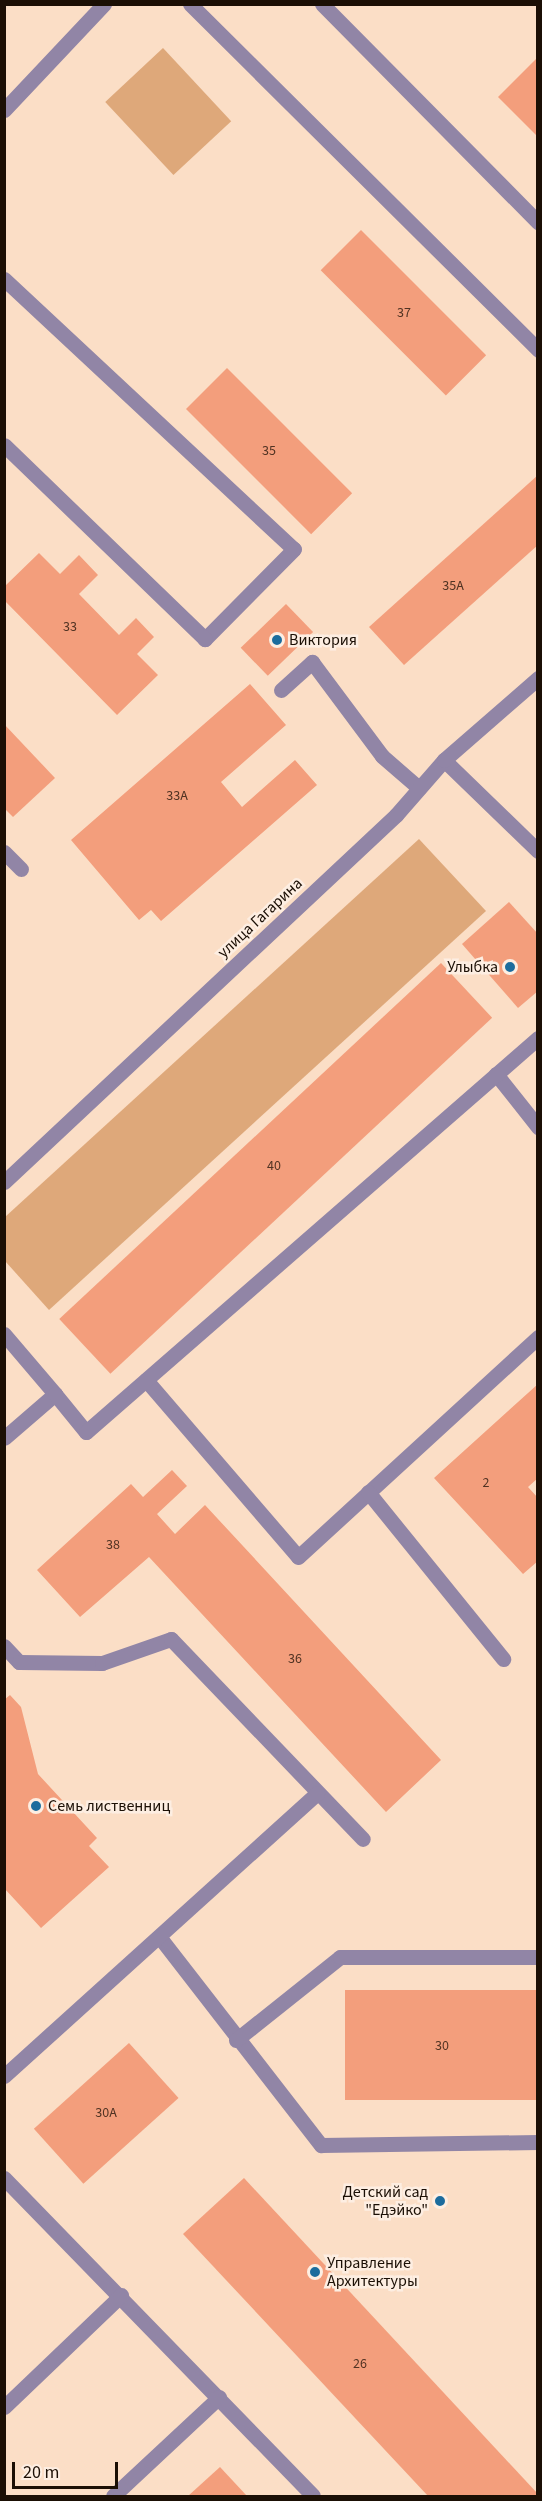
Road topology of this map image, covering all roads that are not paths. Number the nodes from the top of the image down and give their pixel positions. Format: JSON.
{"nodes":[{"id":1,"x":104,"y":4,"type":"edge"},
{"id":2,"x":190,"y":4,"type":"edge"},
{"id":3,"x":322,"y":4,"type":"edge"},
{"id":4,"x":4,"y":110,"type":"edge"},
{"id":5,"x":537,"y":222,"type":"edge"},
{"id":6,"x":4,"y":279,"type":"edge"},
{"id":7,"x":537,"y":350,"type":"edge"},
{"id":8,"x":4,"y":445,"type":"edge"},
{"id":9,"x":537,"y":678,"type":"edge"},
{"id":10,"x":281,"y":690,"type":"dead end"},
{"id":11,"x":444,"y":760,"type":"junction"},
{"id":12,"x":419,"y":788,"type":"junction"},
{"id":13,"x":537,"y":851,"type":"edge"},
{"id":14,"x":4,"y":852,"type":"edge"},
{"id":15,"x":21,"y":869,"type":"dead end"},
{"id":16,"x":537,"y":1038,"type":"edge"},
{"id":17,"x":496,"y":1074,"type":"junction"},
{"id":18,"x":537,"y":1127,"type":"edge"},
{"id":19,"x":4,"y":1182,"type":"edge"},
{"id":20,"x":4,"y":1334,"type":"edge"},
{"id":21,"x":537,"y":1337,"type":"edge"},
{"id":22,"x":147,"y":1380,"type":"junction"},
{"id":23,"x":55,"y":1394,"type":"junction"},
{"id":24,"x":4,"y":1438,"type":"edge"},
{"id":25,"x":369,"y":1492,"type":"junction"},
{"id":26,"x":4,"y":1646,"type":"edge"},
{"id":27,"x":503,"y":1659,"type":"dead end"},
{"id":28,"x":316,"y":1793,"type":"junction"},
{"id":29,"x":363,"y":1839,"type":"dead end"},
{"id":30,"x":162,"y":1939,"type":"junction"},
{"id":31,"x":537,"y":1957,"type":"edge"},
{"id":32,"x":236,"y":2040,"type":"junction"},
{"id":33,"x":4,"y":2076,"type":"edge"},
{"id":34,"x":537,"y":2142,"type":"edge"},
{"id":35,"x":4,"y":2178,"type":"edge"},
{"id":36,"x":121,"y":2295,"type":"junction"},
{"id":37,"x":219,"y":2397,"type":"junction"},
{"id":38,"x":4,"y":2407,"type":"edge"},
{"id":39,"x":113,"y":2496,"type":"edge"},
{"id":40,"x":313,"y":2496,"type":"edge"}],
"edges":[{"from":1,"to":4,"type":"street"},
{"from":2,"to":7,"type":"street"},
{"from":3,"to":5,"type":"street"},
{"from":6,"to":8,"type":"street"},
{"from":9,"to":11,"type":"street","name":"улица Гагарина"},
{"from":10,"to":12,"type":"street"},
{"from":11,"to":12,"type":"street","name":"улица Гагарина"},
{"from":11,"to":13,"type":"street"},
{"from":12,"to":19,"type":"street","name":"улица Гагарина"},
{"from":14,"to":15,"type":"street"},
{"from":16,"to":17,"type":"street"},
{"from":17,"to":18,"type":"street"},
{"from":17,"to":22,"type":"street"},
{"from":20,"to":23,"type":"street"},
{"from":21,"to":25,"type":"street"},
{"from":22,"to":23,"type":"street"},
{"from":22,"to":25,"type":"street"},
{"from":23,"to":24,"type":"street"},
{"from":25,"to":27,"type":"street"},
{"from":26,"to":28,"type":"street"},
{"from":28,"to":29,"type":"street"},
{"from":28,"to":30,"type":"street"},
{"from":30,"to":32,"type":"street"},
{"from":30,"to":33,"type":"street"},
{"from":31,"to":32,"type":"street"},
{"from":32,"to":34,"type":"street"},
{"from":35,"to":36,"type":"street"},
{"from":36,"to":37,"type":"street"},
{"from":36,"to":38,"type":"street"},
{"from":37,"to":39,"type":"street"},
{"from":37,"to":40,"type":"street"}]}
